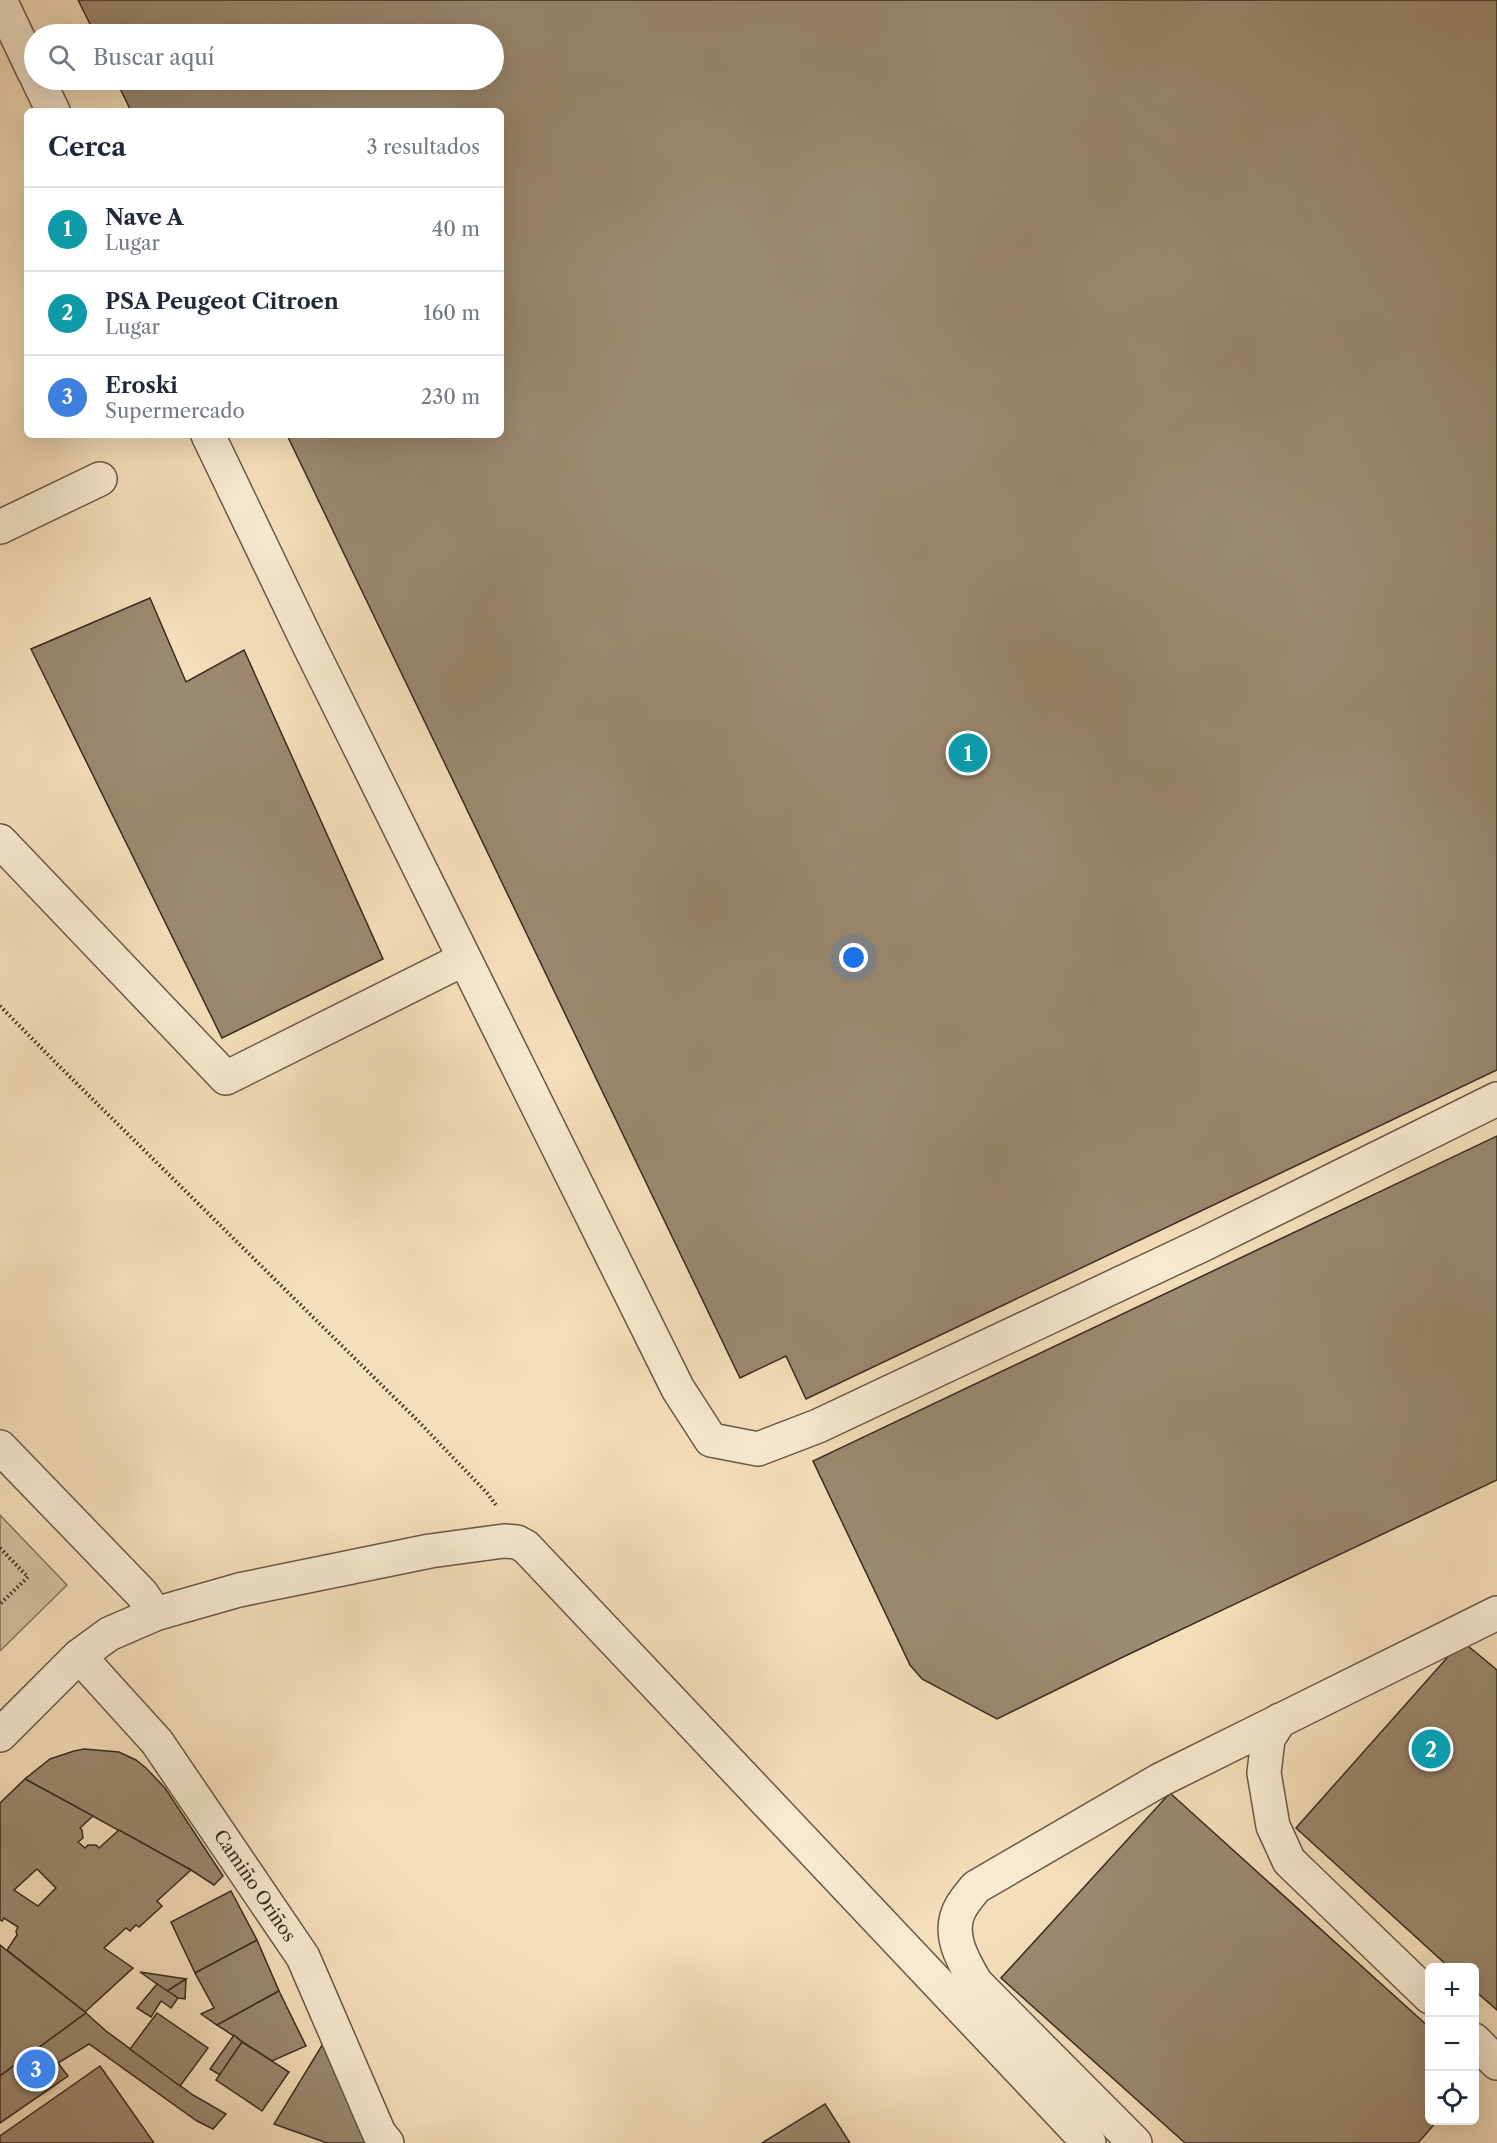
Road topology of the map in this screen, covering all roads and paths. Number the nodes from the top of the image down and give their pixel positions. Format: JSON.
{"nodes":[{"id":1,"x":0,"y":0,"type":"edge"},
{"id":2,"x":24,"y":51,"type":"edge"},
{"id":3,"x":43,"y":90,"type":"edge"},
{"id":4,"x":52,"y":108,"type":"edge"},
{"id":5,"x":209,"y":438,"type":"edge"},
{"id":6,"x":100,"y":479,"type":"dead end"},
{"id":7,"x":0,"y":527,"type":"edge"},
{"id":8,"x":0,"y":841,"type":"edge"},
{"id":9,"x":464,"y":959,"type":"junction"},
{"id":10,"x":0,"y":1006,"type":"edge"},
{"id":11,"x":1497,"y":1099,"type":"edge"},
{"id":12,"x":0,"y":1447,"type":"edge"},
{"id":13,"x":515,"y":1544,"type":"junction"},
{"id":14,"x":0,"y":1548,"type":"edge"},
{"id":15,"x":0,"y":1604,"type":"edge"},
{"id":16,"x":1497,"y":1613,"type":"edge"},
{"id":17,"x":155,"y":1614,"type":"junction"},
{"id":18,"x":79,"y":1656,"type":"junction"},
{"id":19,"x":1281,"y":1720,"type":"junction"},
{"id":20,"x":0,"y":1735,"type":"edge"},
{"id":21,"x":1425,"y":1992,"type":"edge"},
{"id":22,"x":1479,"y":2045,"type":"edge"},
{"id":23,"x":1497,"y":2063,"type":"edge"},
{"id":24,"x":387,"y":2143,"type":"edge"},
{"id":25,"x":1089,"y":2143,"type":"edge"},
{"id":26,"x":1135,"y":2143,"type":"edge"}],
"edges":[{"from":1,"to":2,"type":"street"},
{"from":3,"to":4,"type":"street"},
{"from":5,"to":9,"type":"street"},
{"from":6,"to":7,"type":"street"},
{"from":8,"to":9,"type":"street"},
{"from":9,"to":11,"type":"street"},
{"from":10,"to":13,"type":"path"},
{"from":12,"to":17,"type":"street"},
{"from":13,"to":17,"type":"street"},
{"from":13,"to":25,"type":"street"},
{"from":14,"to":15,"type":"path"},
{"from":16,"to":19,"type":"street"},
{"from":17,"to":18,"type":"street"},
{"from":18,"to":20,"type":"street"},
{"from":18,"to":24,"type":"street","name":"Camiño Oriños"},
{"from":19,"to":21,"type":"street"},
{"from":19,"to":26,"type":"street"},
{"from":22,"to":23,"type":"street"}]}
